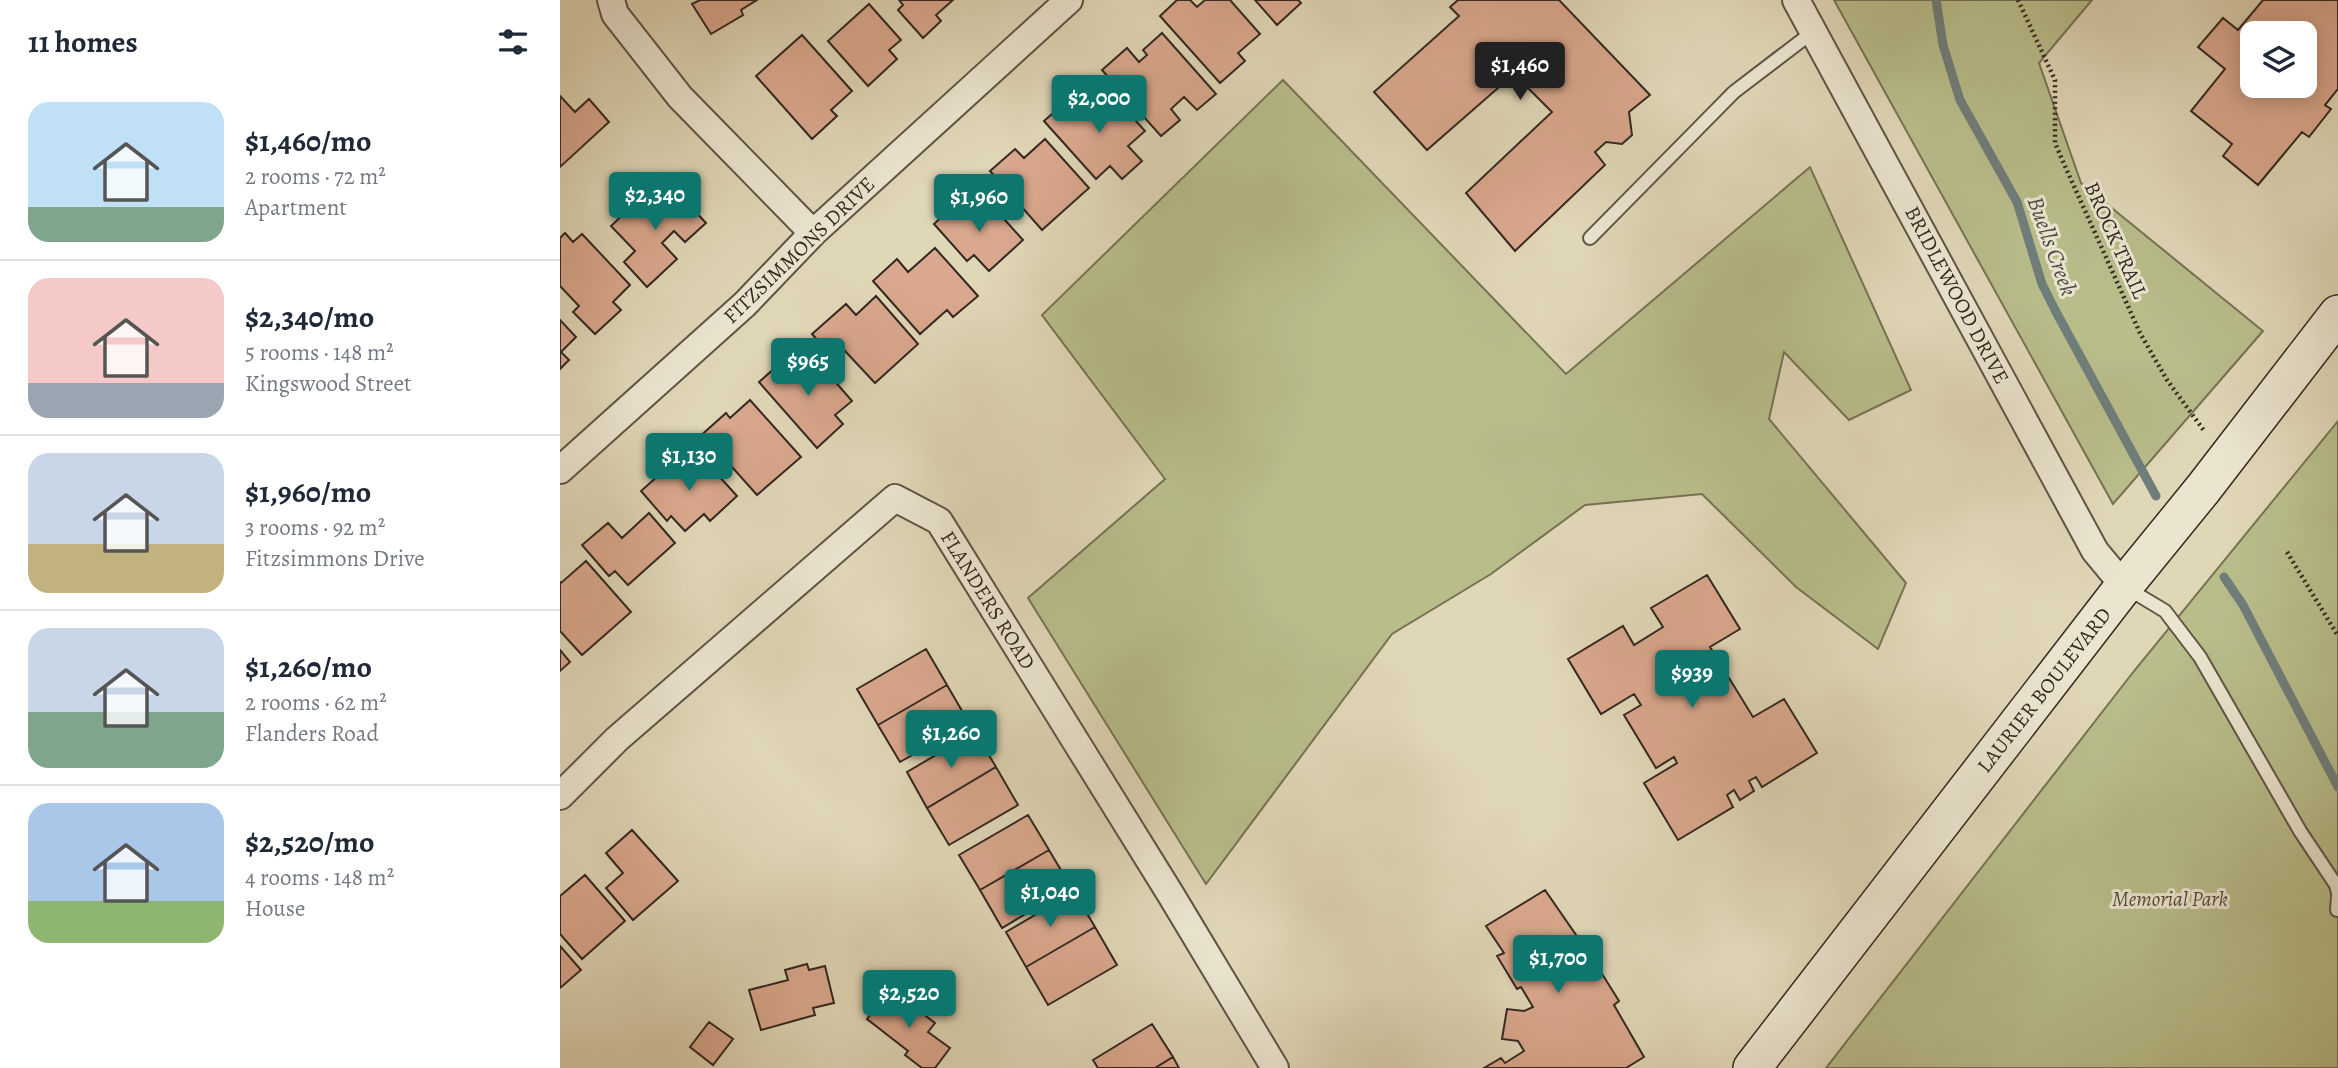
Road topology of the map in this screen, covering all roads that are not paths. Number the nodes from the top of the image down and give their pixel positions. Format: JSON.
{"nodes":[{"id":1,"x":611,"y":0,"type":"edge"},
{"id":2,"x":1069,"y":0,"type":"edge"},
{"id":3,"x":1796,"y":0,"type":"edge"},
{"id":4,"x":1814,"y":31,"type":"junction"},
{"id":5,"x":813,"y":233,"type":"junction"},
{"id":6,"x":1590,"y":238,"type":"dead end"},
{"id":7,"x":2338,"y":314,"type":"edge"},
{"id":8,"x":560,"y":470,"type":"edge"},
{"id":9,"x":2124,"y":586,"type":"junction"},
{"id":10,"x":560,"y":796,"type":"edge"},
{"id":11,"x":2338,"y":899,"type":"edge"},
{"id":12,"x":1275,"y":1068,"type":"edge"},
{"id":13,"x":1752,"y":1068,"type":"edge"}],
"edges":[{"from":1,"to":5,"type":"street"},
{"from":2,"to":5,"type":"street","name":"FITZSIMMONS DRIVE"},
{"from":3,"to":4,"type":"street","name":"BRIDLEWOOD DRIVE"},
{"from":4,"to":6,"type":"lane"},
{"from":4,"to":9,"type":"street","name":"BRIDLEWOOD DRIVE"},
{"from":5,"to":8,"type":"street","name":"FITZSIMMONS DRIVE"},
{"from":7,"to":9,"type":"street","name":"LAURIER BOULEVARD"},
{"from":9,"to":11,"type":"lane"},
{"from":9,"to":13,"type":"street","name":"LAURIER BOULEVARD"},
{"from":10,"to":12,"type":"street","name":"FLANDERS ROAD"}]}
